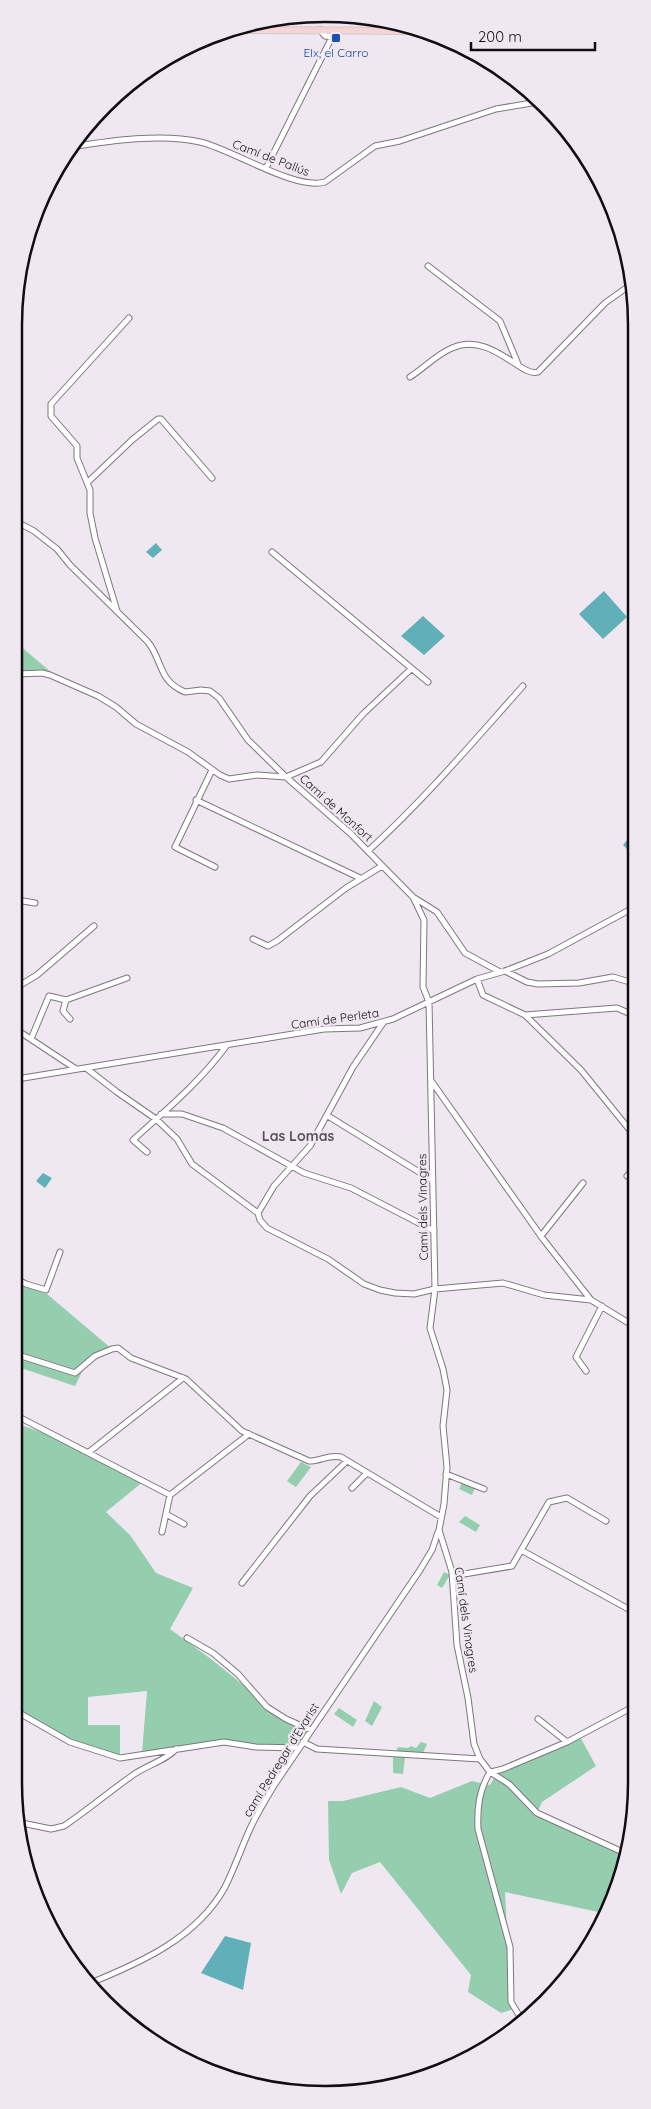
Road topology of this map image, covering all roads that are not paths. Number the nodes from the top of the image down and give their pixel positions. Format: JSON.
{"nodes":[{"id":1,"x":272,"y":27,"type":"edge"},
{"id":2,"x":384,"y":28,"type":"edge"},
{"id":3,"x":258,"y":30,"type":"edge"},
{"id":4,"x":320,"y":30,"type":"junction"},
{"id":5,"x":340,"y":31,"type":"junction"},
{"id":6,"x":396,"y":31,"type":"edge"},
{"id":7,"x":332,"y":37,"type":"junction"},
{"id":8,"x":531,"y":103,"type":"edge"},
{"id":9,"x":82,"y":146,"type":"edge"},
{"id":10,"x":266,"y":168,"type":"junction"},
{"id":11,"x":428,"y":266,"type":"dead end"},
{"id":12,"x":626,"y":288,"type":"edge"},
{"id":13,"x":129,"y":318,"type":"dead end"},
{"id":14,"x":518,"y":364,"type":"junction"},
{"id":15,"x":410,"y":378,"type":"dead end"},
{"id":16,"x":212,"y":478,"type":"dead end"},
{"id":17,"x":88,"y":482,"type":"junction"},
{"id":18,"x":22,"y":524,"type":"edge"},
{"id":19,"x":272,"y":552,"type":"dead end"},
{"id":20,"x":117,"y":612,"type":"junction"},
{"id":21,"x":411,"y":669,"type":"junction"},
{"id":22,"x":22,"y":674,"type":"edge"},
{"id":23,"x":428,"y":682,"type":"dead end"},
{"id":24,"x":523,"y":686,"type":"dead end"},
{"id":25,"x":212,"y":770,"type":"junction"},
{"id":26,"x":286,"y":777,"type":"junction"},
{"id":27,"x":196,"y":800,"type":"junction"},
{"id":28,"x":368,"y":851,"type":"junction"},
{"id":29,"x":382,"y":866,"type":"junction"},
{"id":30,"x":215,"y":867,"type":"dead end"},
{"id":31,"x":360,"y":878,"type":"junction"},
{"id":32,"x":413,"y":897,"type":"junction"},
{"id":33,"x":22,"y":901,"type":"edge"},
{"id":34,"x":35,"y":903,"type":"dead end"},
{"id":35,"x":628,"y":911,"type":"edge"},
{"id":36,"x":94,"y":926,"type":"dead end"},
{"id":37,"x":253,"y":939,"type":"dead end"},
{"id":38,"x":503,"y":972,"type":"junction"},
{"id":39,"x":128,"y":978,"type":"dead end"},
{"id":40,"x":477,"y":979,"type":"junction"},
{"id":41,"x":628,"y":981,"type":"edge"},
{"id":42,"x":22,"y":985,"type":"edge"},
{"id":43,"x":66,"y":1000,"type":"junction"},
{"id":44,"x":429,"y":1002,"type":"junction"},
{"id":45,"x":628,"y":1013,"type":"edge"},
{"id":46,"x":525,"y":1015,"type":"junction"},
{"id":47,"x":70,"y":1019,"type":"dead end"},
{"id":48,"x":383,"y":1023,"type":"junction"},
{"id":49,"x":22,"y":1033,"type":"edge"},
{"id":50,"x":31,"y":1039,"type":"junction"},
{"id":51,"x":227,"y":1046,"type":"junction"},
{"id":52,"x":86,"y":1068,"type":"junction"},
{"id":53,"x":77,"y":1069,"type":"junction"},
{"id":54,"x":22,"y":1078,"type":"edge"},
{"id":55,"x":432,"y":1081,"type":"junction"},
{"id":56,"x":328,"y":1116,"type":"junction"},
{"id":57,"x":158,"y":1117,"type":"junction"},
{"id":58,"x":628,"y":1128,"type":"edge"},
{"id":59,"x":147,"y":1152,"type":"dead end"},
{"id":60,"x":292,"y":1166,"type":"junction"},
{"id":61,"x":432,"y":1180,"type":"junction"},
{"id":62,"x":583,"y":1183,"type":"dead end"},
{"id":63,"x":258,"y":1213,"type":"junction"},
{"id":64,"x":434,"y":1231,"type":"junction"},
{"id":65,"x":541,"y":1236,"type":"junction"},
{"id":66,"x":60,"y":1252,"type":"dead end"},
{"id":67,"x":22,"y":1282,"type":"edge"},
{"id":68,"x":435,"y":1289,"type":"junction"},
{"id":69,"x":591,"y":1300,"type":"junction"},
{"id":70,"x":602,"y":1306,"type":"junction"},
{"id":71,"x":628,"y":1322,"type":"edge"},
{"id":72,"x":22,"y":1356,"type":"edge"},
{"id":73,"x":586,"y":1371,"type":"dead end"},
{"id":74,"x":183,"y":1378,"type":"junction"},
{"id":75,"x":22,"y":1418,"type":"edge"},
{"id":76,"x":249,"y":1434,"type":"junction"},
{"id":77,"x":89,"y":1452,"type":"junction"},
{"id":78,"x":347,"y":1461,"type":"junction"},
{"id":79,"x":367,"y":1473,"type":"junction"},
{"id":80,"x":446,"y":1474,"type":"junction"},
{"id":81,"x":352,"y":1488,"type":"dead end"},
{"id":82,"x":484,"y":1489,"type":"dead end"},
{"id":83,"x":170,"y":1495,"type":"junction"},
{"id":84,"x":166,"y":1514,"type":"junction"},
{"id":85,"x":441,"y":1517,"type":"junction"},
{"id":86,"x":606,"y":1521,"type":"dead end"},
{"id":87,"x":184,"y":1524,"type":"dead end"},
{"id":88,"x":439,"y":1530,"type":"junction"},
{"id":89,"x":162,"y":1532,"type":"dead end"},
{"id":90,"x":521,"y":1550,"type":"junction"},
{"id":91,"x":452,"y":1576,"type":"junction"},
{"id":92,"x":242,"y":1583,"type":"dead end"},
{"id":93,"x":628,"y":1609,"type":"edge"},
{"id":94,"x":187,"y":1638,"type":"dead end"},
{"id":95,"x":628,"y":1710,"type":"edge"},
{"id":96,"x":22,"y":1715,"type":"edge"},
{"id":97,"x":538,"y":1719,"type":"dead end"},
{"id":98,"x":311,"y":1730,"type":"junction"},
{"id":99,"x":303,"y":1742,"type":"junction"},
{"id":100,"x":567,"y":1742,"type":"junction"},
{"id":101,"x":176,"y":1748,"type":"junction"},
{"id":102,"x":299,"y":1748,"type":"junction"},
{"id":103,"x":480,"y":1759,"type":"junction"},
{"id":104,"x":490,"y":1772,"type":"junction"},
{"id":105,"x":25,"y":1824,"type":"edge"},
{"id":106,"x":621,"y":1851,"type":"edge"},
{"id":107,"x":96,"y":1980,"type":"edge"},
{"id":108,"x":519,"y":2016,"type":"edge"}],
"edges":[{"from":1,"to":2,"type":"main road"},
{"from":3,"to":4,"type":"main road"},
{"from":4,"to":5,"type":"main road"},
{"from":4,"to":7,"type":"street"},
{"from":5,"to":6,"type":"main road"},
{"from":5,"to":7,"type":"street"},
{"from":7,"to":10,"type":"street"},
{"from":8,"to":10,"type":"street","name":"Camí de Pallús"},
{"from":9,"to":10,"type":"street","name":"Camí de Pallús"},
{"from":11,"to":14,"type":"street"},
{"from":12,"to":14,"type":"street"},
{"from":13,"to":17,"type":"street"},
{"from":14,"to":15,"type":"street"},
{"from":16,"to":17,"type":"street"},
{"from":17,"to":20,"type":"street"},
{"from":18,"to":20,"type":"street"},
{"from":19,"to":21,"type":"street"},
{"from":20,"to":26,"type":"street"},
{"from":21,"to":23,"type":"street"},
{"from":21,"to":26,"type":"street"},
{"from":22,"to":25,"type":"street","name":"Camí de Monfort"},
{"from":24,"to":28,"type":"street"},
{"from":25,"to":26,"type":"street","name":"Camí de Monfort"},
{"from":25,"to":27,"type":"street"},
{"from":26,"to":28,"type":"street","name":"Camí de Monfort"},
{"from":27,"to":30,"type":"street"},
{"from":27,"to":31,"type":"street"},
{"from":28,"to":29,"type":"street","name":"Camí de Monfort"},
{"from":29,"to":31,"type":"street"},
{"from":29,"to":32,"type":"street","name":"Camí de Monfort"},
{"from":31,"to":37,"type":"street"},
{"from":32,"to":38,"type":"street","name":"Camí de Monfort"},
{"from":32,"to":44,"type":"street","name":"Camí dels Vinagres"},
{"from":33,"to":34,"type":"street"},
{"from":35,"to":38,"type":"street","name":"Camí de Perleta"},
{"from":36,"to":42,"type":"street"},
{"from":38,"to":40,"type":"street","name":"Camí de Perleta"},
{"from":38,"to":41,"type":"street","name":"Camí de Monfort"},
{"from":39,"to":43,"type":"street"},
{"from":40,"to":44,"type":"street","name":"Camí de Perleta"},
{"from":40,"to":46,"type":"street"},
{"from":43,"to":47,"type":"street"},
{"from":43,"to":50,"type":"street"},
{"from":44,"to":48,"type":"street","name":"Camí de Perleta"},
{"from":44,"to":55,"type":"street","name":"Camí dels Vinagres"},
{"from":45,"to":46,"type":"street"},
{"from":46,"to":58,"type":"street"},
{"from":48,"to":51,"type":"street","name":"Camí de Perleta"},
{"from":48,"to":56,"type":"street"},
{"from":49,"to":50,"type":"street"},
{"from":50,"to":53,"type":"street"},
{"from":51,"to":52,"type":"street","name":"Camí de Perleta"},
{"from":51,"to":57,"type":"street"},
{"from":52,"to":53,"type":"street","name":"Camí de Perleta"},
{"from":52,"to":57,"type":"street"},
{"from":53,"to":54,"type":"street","name":"Camí de Perleta"},
{"from":55,"to":61,"type":"street","name":"Camí dels Vinagres"},
{"from":55,"to":65,"type":"street"},
{"from":56,"to":60,"type":"street"},
{"from":56,"to":61,"type":"street"},
{"from":57,"to":59,"type":"street"},
{"from":57,"to":60,"type":"street"},
{"from":57,"to":63,"type":"street"},
{"from":60,"to":63,"type":"street"},
{"from":60,"to":64,"type":"street"},
{"from":61,"to":64,"type":"street","name":"Camí dels Vinagres"},
{"from":62,"to":65,"type":"street"},
{"from":63,"to":68,"type":"street"},
{"from":64,"to":68,"type":"street","name":"Camí dels Vinagres"},
{"from":65,"to":69,"type":"street"},
{"from":66,"to":67,"type":"street"},
{"from":68,"to":69,"type":"street"},
{"from":68,"to":80,"type":"street","name":"Camí dels Vinagres"},
{"from":69,"to":70,"type":"street"},
{"from":70,"to":71,"type":"street"},
{"from":70,"to":73,"type":"street"},
{"from":72,"to":74,"type":"street"},
{"from":74,"to":76,"type":"street"},
{"from":74,"to":77,"type":"street"},
{"from":75,"to":77,"type":"street"},
{"from":76,"to":78,"type":"street"},
{"from":76,"to":83,"type":"street"},
{"from":77,"to":83,"type":"street"},
{"from":78,"to":79,"type":"street"},
{"from":78,"to":92,"type":"street"},
{"from":79,"to":81,"type":"street"},
{"from":79,"to":85,"type":"street"},
{"from":80,"to":82,"type":"street"},
{"from":80,"to":85,"type":"street","name":"Camí dels Vinagres"},
{"from":83,"to":84,"type":"street"},
{"from":84,"to":87,"type":"street"},
{"from":84,"to":89,"type":"street"},
{"from":85,"to":88,"type":"street","name":"Camí dels Vinagres"},
{"from":86,"to":90,"type":"street"},
{"from":88,"to":91,"type":"street","name":"Camí dels Vinagres"},
{"from":88,"to":98,"type":"street","name":"camí Pedregar d'Evarist"},
{"from":90,"to":91,"type":"street"},
{"from":90,"to":93,"type":"street"},
{"from":91,"to":103,"type":"street","name":"Camí dels Vinagres"},
{"from":94,"to":98,"type":"street"},
{"from":95,"to":100,"type":"street"},
{"from":96,"to":101,"type":"street"},
{"from":97,"to":100,"type":"street"},
{"from":98,"to":99,"type":"street","name":"camí Pedregar d'Evarist"},
{"from":99,"to":102,"type":"street","name":"camí Pedregar d'Evarist"},
{"from":99,"to":103,"type":"street"},
{"from":100,"to":104,"type":"street"},
{"from":101,"to":102,"type":"street"},
{"from":101,"to":105,"type":"street"},
{"from":102,"to":107,"type":"street","name":"camí Pedregar d'Evarist"},
{"from":103,"to":104,"type":"street","name":"Camí dels Vinagres"},
{"from":104,"to":106,"type":"street","name":"Camí dels Vinagres"},
{"from":104,"to":108,"type":"street"}]}
